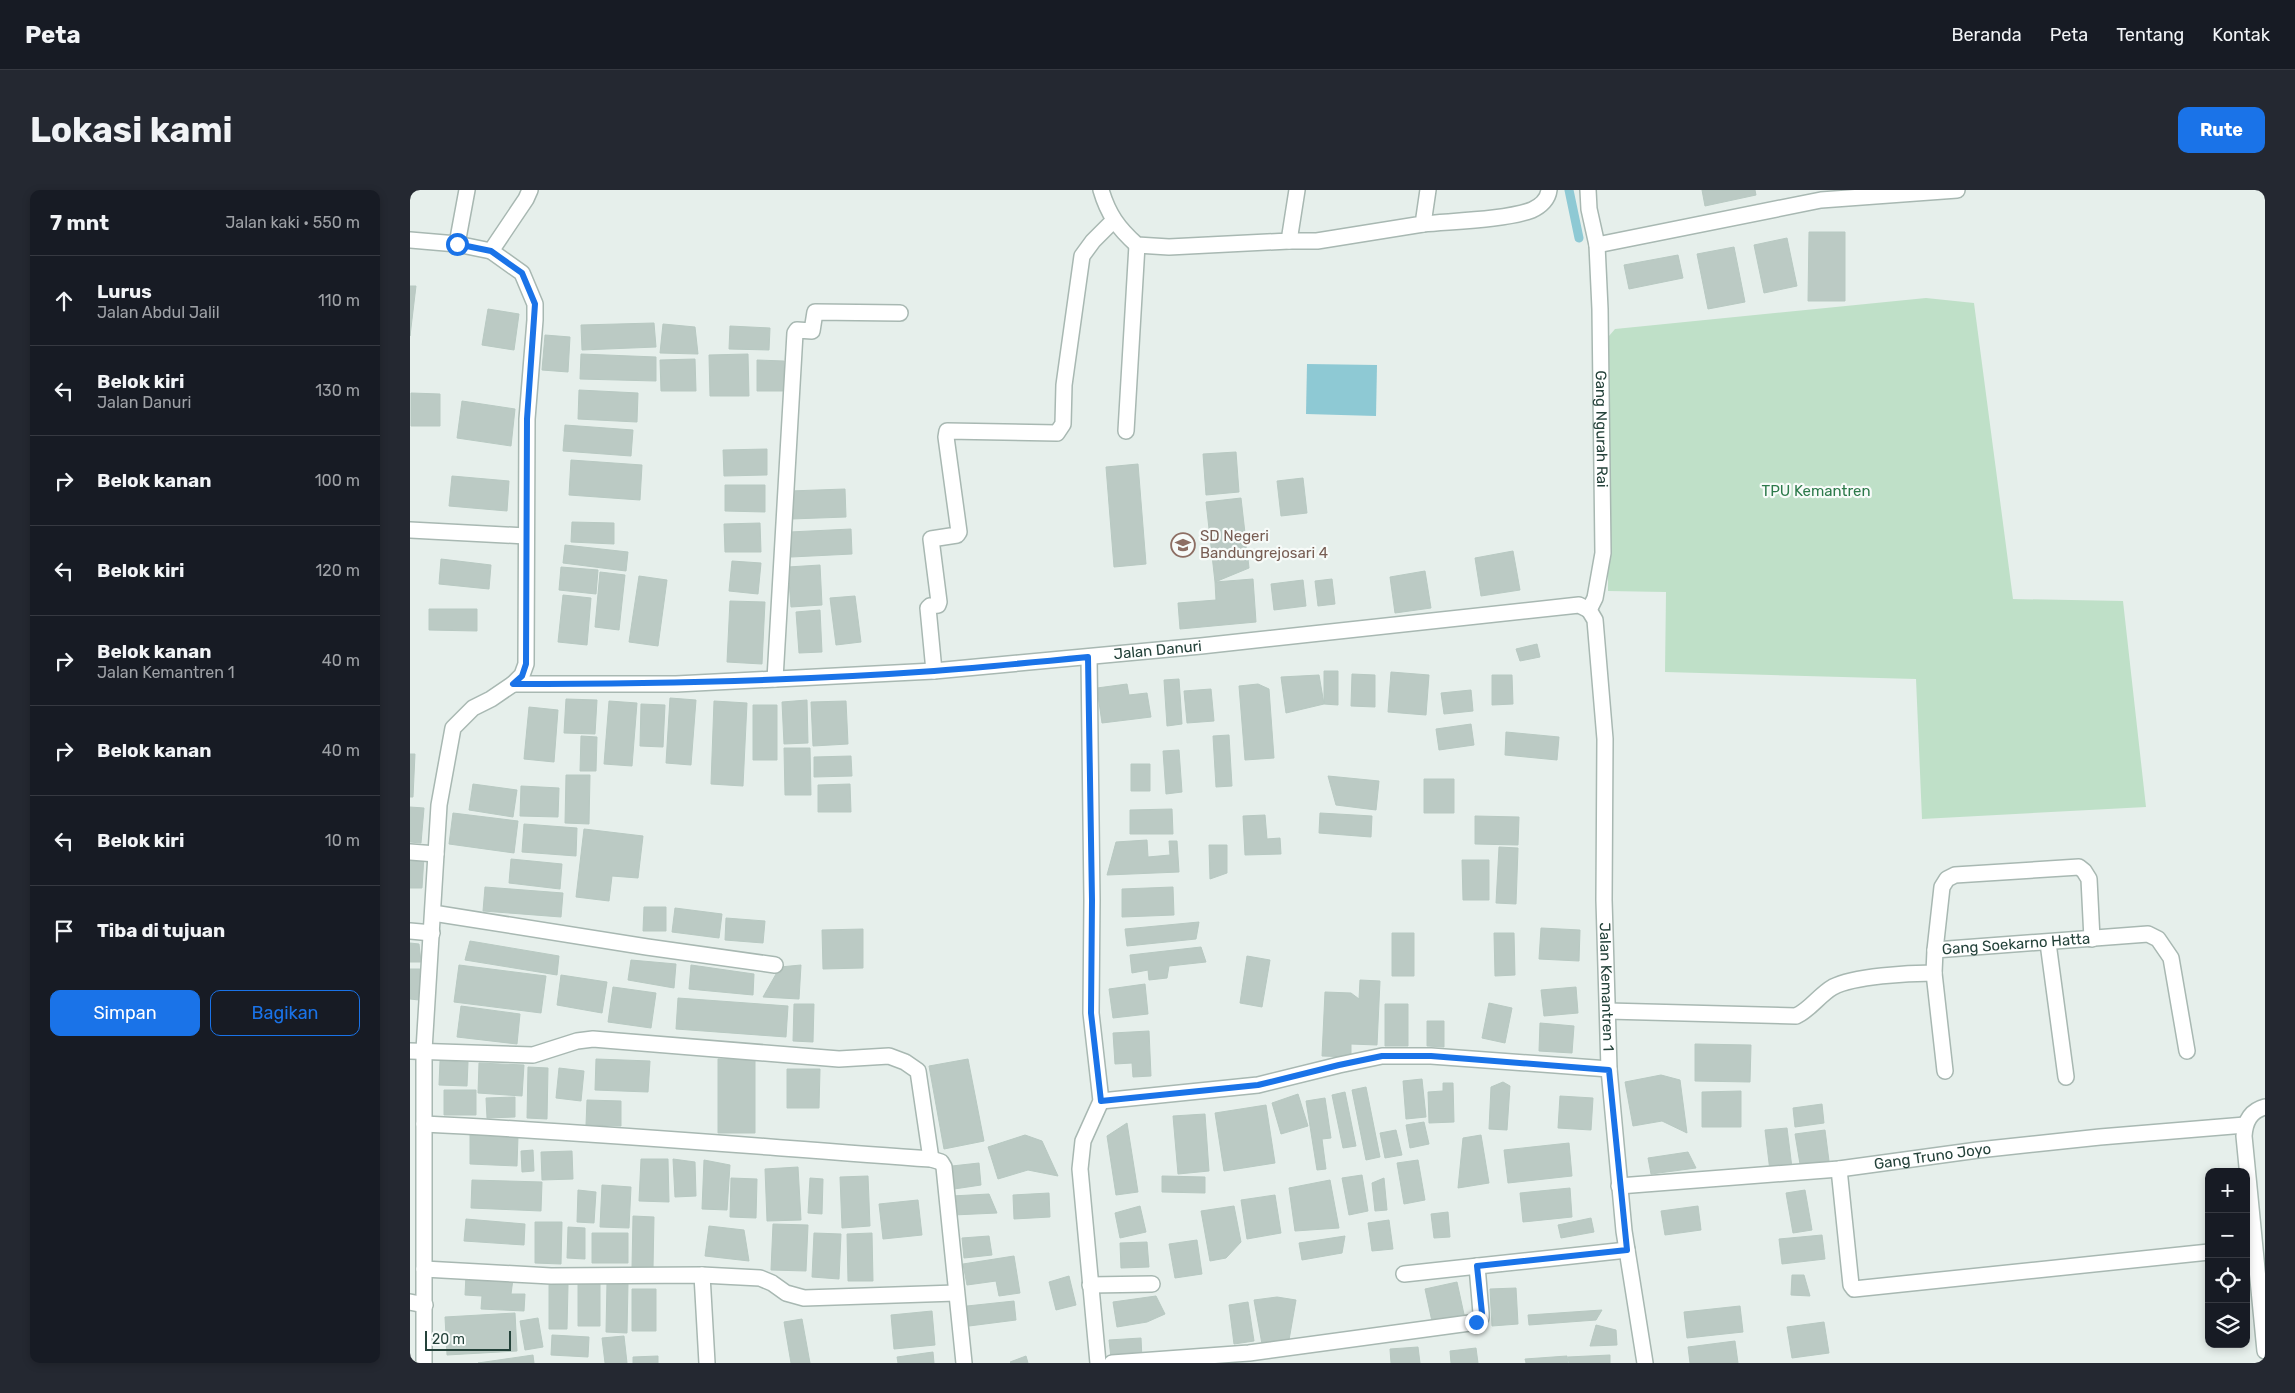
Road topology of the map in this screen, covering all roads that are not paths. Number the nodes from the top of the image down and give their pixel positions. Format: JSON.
{"nodes":[{"id":1,"x":468,"y":190,"type":"edge"},
{"id":2,"x":530,"y":190,"type":"edge"},
{"id":3,"x":1101,"y":190,"type":"edge"},
{"id":4,"x":1297,"y":190,"type":"edge"},
{"id":5,"x":1428,"y":190,"type":"edge"},
{"id":6,"x":1549,"y":190,"type":"edge"},
{"id":7,"x":1588,"y":190,"type":"edge"},
{"id":8,"x":1957,"y":190,"type":"edge"},
{"id":9,"x":1113,"y":221,"type":"junction"},
{"id":10,"x":1424,"y":224,"type":"junction"},
{"id":11,"x":410,"y":240,"type":"edge"},
{"id":12,"x":1289,"y":241,"type":"junction"},
{"id":13,"x":457,"y":244,"type":"junction"},
{"id":14,"x":1137,"y":245,"type":"junction"},
{"id":15,"x":1597,"y":245,"type":"junction"},
{"id":16,"x":491,"y":251,"type":"junction"},
{"id":17,"x":900,"y":313,"type":"dead end"},
{"id":18,"x":1126,"y":431,"type":"dead end"},
{"id":19,"x":410,"y":530,"type":"edge"},
{"id":20,"x":526,"y":536,"type":"junction"},
{"id":21,"x":1590,"y":610,"type":"junction"},
{"id":22,"x":1088,"y":657,"type":"junction"},
{"id":23,"x":934,"y":671,"type":"junction"},
{"id":24,"x":775,"y":679,"type":"junction"},
{"id":25,"x":513,"y":684,"type":"junction"},
{"id":26,"x":410,"y":852,"type":"edge"},
{"id":27,"x":436,"y":854,"type":"junction"},
{"id":28,"x":433,"y":913,"type":"junction"},
{"id":29,"x":410,"y":931,"type":"edge"},
{"id":30,"x":432,"y":934,"type":"junction"},
{"id":31,"x":2092,"y":939,"type":"junction"},
{"id":32,"x":2048,"y":943,"type":"junction"},
{"id":33,"x":1935,"y":950,"type":"junction"},
{"id":34,"x":775,"y":965,"type":"dead end"},
{"id":35,"x":1934,"y":973,"type":"junction"},
{"id":36,"x":1608,"y":1011,"type":"junction"},
{"id":37,"x":417,"y":1050,"type":"edge"},
{"id":38,"x":2187,"y":1051,"type":"dead end"},
{"id":39,"x":1609,"y":1070,"type":"junction"},
{"id":40,"x":1945,"y":1071,"type":"dead end"},
{"id":41,"x":2066,"y":1077,"type":"dead end"},
{"id":42,"x":1101,"y":1101,"type":"junction"},
{"id":43,"x":2265,"y":1106,"type":"edge"},
{"id":44,"x":424,"y":1124,"type":"junction"},
{"id":45,"x":2245,"y":1126,"type":"junction"},
{"id":46,"x":931,"y":1159,"type":"junction"},
{"id":47,"x":1840,"y":1169,"type":"junction"},
{"id":48,"x":1619,"y":1186,"type":"junction"},
{"id":49,"x":2255,"y":1247,"type":"edge"},
{"id":50,"x":1627,"y":1250,"type":"junction"},
{"id":51,"x":2205,"y":1252,"type":"edge"},
{"id":52,"x":1477,"y":1266,"type":"junction"},
{"id":53,"x":424,"y":1269,"type":"junction"},
{"id":54,"x":1404,"y":1274,"type":"dead end"},
{"id":55,"x":702,"y":1275,"type":"junction"},
{"id":56,"x":1152,"y":1284,"type":"dead end"},
{"id":57,"x":1090,"y":1285,"type":"junction"},
{"id":58,"x":956,"y":1293,"type":"junction"},
{"id":59,"x":418,"y":1304,"type":"edge"},
{"id":60,"x":2265,"y":1351,"type":"edge"},
{"id":61,"x":424,"y":1363,"type":"edge"},
{"id":62,"x":707,"y":1363,"type":"edge"},
{"id":63,"x":964,"y":1363,"type":"edge"},
{"id":64,"x":1098,"y":1363,"type":"edge"},
{"id":65,"x":1112,"y":1363,"type":"edge"},
{"id":66,"x":1645,"y":1363,"type":"edge"}],
"edges":[{"from":1,"to":13,"type":"street"},
{"from":2,"to":16,"type":"street"},
{"from":3,"to":9,"type":"street"},
{"from":4,"to":12,"type":"street"},
{"from":5,"to":10,"type":"street"},
{"from":6,"to":10,"type":"street"},
{"from":7,"to":15,"type":"street","name":"Gang Ngurah Rai"},
{"from":8,"to":15,"type":"street"},
{"from":9,"to":14,"type":"street"},
{"from":9,"to":23,"type":"street"},
{"from":10,"to":12,"type":"street"},
{"from":11,"to":13,"type":"street"},
{"from":12,"to":14,"type":"street"},
{"from":13,"to":16,"type":"street"},
{"from":14,"to":18,"type":"street"},
{"from":15,"to":21,"type":"street","name":"Gang Ngurah Rai"},
{"from":16,"to":20,"type":"street"},
{"from":17,"to":24,"type":"street"},
{"from":19,"to":20,"type":"street"},
{"from":20,"to":25,"type":"street"},
{"from":21,"to":22,"type":"street","name":"Jalan Danuri"},
{"from":21,"to":36,"type":"street","name":"Jalan Kemantren 1"},
{"from":22,"to":23,"type":"street","name":"Jalan Danuri"},
{"from":22,"to":42,"type":"street"},
{"from":23,"to":24,"type":"street","name":"Jalan Danuri"},
{"from":24,"to":25,"type":"street","name":"Jalan Danuri"},
{"from":25,"to":27,"type":"street"},
{"from":26,"to":27,"type":"street"},
{"from":27,"to":28,"type":"street"},
{"from":28,"to":30,"type":"street"},
{"from":28,"to":34,"type":"street"},
{"from":29,"to":30,"type":"street"},
{"from":30,"to":37,"type":"street"},
{"from":31,"to":32,"type":"street","name":"Gang Soekarno Hatta"},
{"from":31,"to":33,"type":"street"},
{"from":31,"to":38,"type":"street","name":"Gang Soekarno Hatta"},
{"from":32,"to":33,"type":"street","name":"Gang Soekarno Hatta"},
{"from":32,"to":41,"type":"street"},
{"from":33,"to":35,"type":"street","name":"Gang Soekarno Hatta"},
{"from":35,"to":36,"type":"street","name":"Gang Soekarno Hatta"},
{"from":35,"to":40,"type":"street"},
{"from":36,"to":39,"type":"street","name":"Jalan Kemantren 1"},
{"from":37,"to":44,"type":"street"},
{"from":37,"to":46,"type":"street"},
{"from":39,"to":42,"type":"street"},
{"from":39,"to":48,"type":"street","name":"Jalan Kemantren 1"},
{"from":42,"to":57,"type":"street"},
{"from":43,"to":45,"type":"street"},
{"from":44,"to":46,"type":"street"},
{"from":44,"to":53,"type":"street"},
{"from":45,"to":47,"type":"street","name":"Gang Truno Joyo"},
{"from":45,"to":49,"type":"street"},
{"from":46,"to":58,"type":"street"},
{"from":47,"to":48,"type":"street","name":"Gang Truno Joyo"},
{"from":47,"to":51,"type":"street"},
{"from":48,"to":50,"type":"street","name":"Jalan Kemantren 1"},
{"from":49,"to":60,"type":"street"},
{"from":50,"to":52,"type":"street"},
{"from":50,"to":66,"type":"street","name":"Jalan Kemantren 1"},
{"from":52,"to":54,"type":"street"},
{"from":52,"to":65,"type":"street"},
{"from":53,"to":55,"type":"street"},
{"from":53,"to":59,"type":"street"},
{"from":55,"to":58,"type":"street"},
{"from":55,"to":62,"type":"street"},
{"from":56,"to":57,"type":"street"},
{"from":57,"to":64,"type":"street"},
{"from":58,"to":63,"type":"street"},
{"from":59,"to":61,"type":"street"}]}
